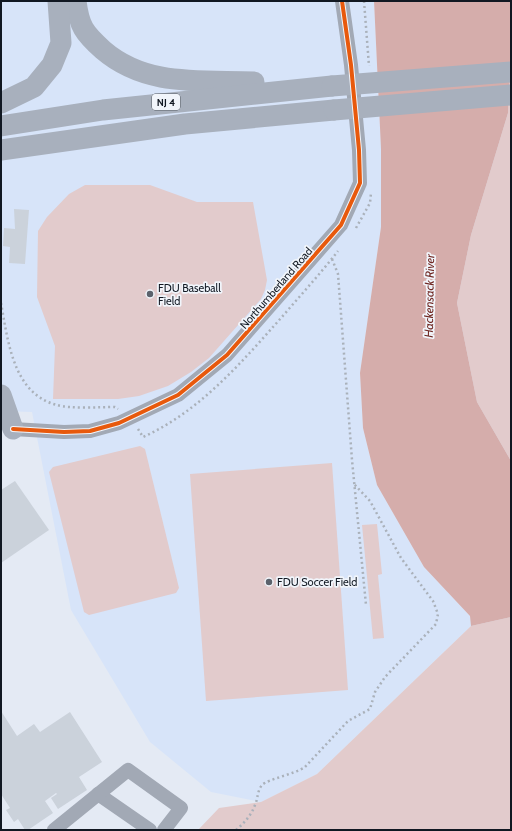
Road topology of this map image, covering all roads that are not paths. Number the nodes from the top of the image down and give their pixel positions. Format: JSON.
{"nodes":[{"id":1,"x":58,"y":1,"type":"edge"},
{"id":2,"x":76,"y":1,"type":"edge"},
{"id":3,"x":342,"y":1,"type":"edge"},
{"id":4,"x":511,"y":72,"type":"edge"},
{"id":5,"x":332,"y":86,"type":"junction"},
{"id":6,"x":511,"y":95,"type":"edge"},
{"id":7,"x":1,"y":103,"type":"edge"},
{"id":8,"x":1,"y":126,"type":"edge"},
{"id":9,"x":11,"y":148,"type":"edge"},
{"id":10,"x":1,"y":161,"type":"edge"},
{"id":11,"x":1,"y":395,"type":"edge"},
{"id":12,"x":12,"y":429,"type":"joint"},
{"id":13,"x":98,"y":794,"type":"junction"},
{"id":14,"x":54,"y":830,"type":"edge"},
{"id":15,"x":150,"y":830,"type":"edge"},
{"id":16,"x":164,"y":830,"type":"edge"}],
"edges":[{"from":1,"to":7,"type":"highway"},
{"from":2,"to":5,"type":"highway"},
{"from":3,"to":12,"type":"street","name":"Northumberland Road"},
{"from":4,"to":5,"type":"highway","number":"NJ 4","bridge":true},
{"from":5,"to":8,"type":"highway","number":"NJ 4"},
{"from":6,"to":9,"type":"highway","number":"NJ 4","bridge":true},
{"from":9,"to":10,"type":"highway"},
{"from":11,"to":12,"type":"highway"},
{"from":13,"to":14,"type":"street"},
{"from":13,"to":15,"type":"street"},
{"from":13,"to":16,"type":"street"}]}
